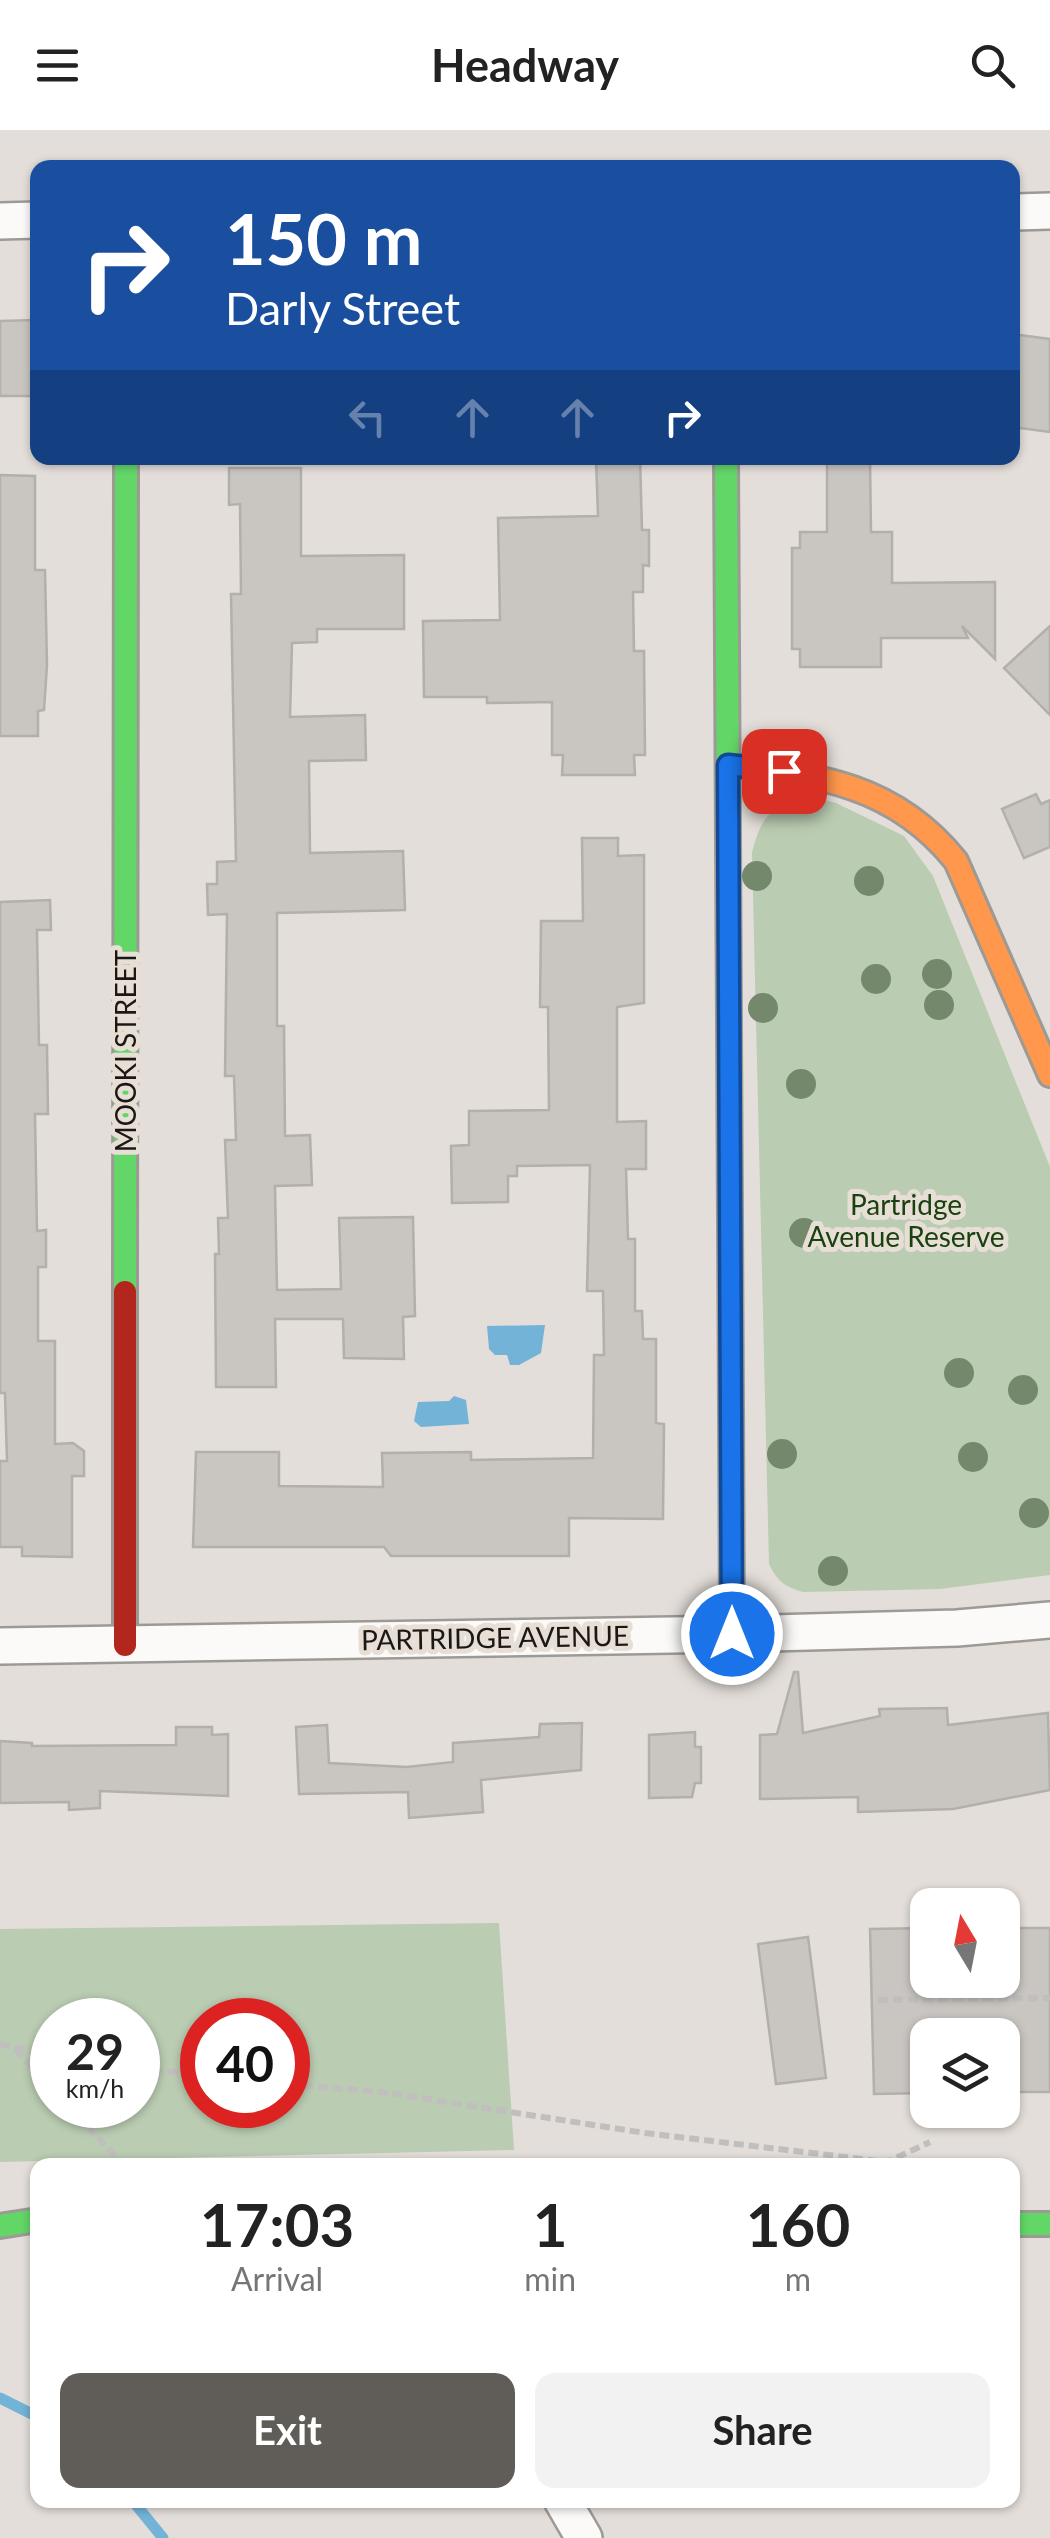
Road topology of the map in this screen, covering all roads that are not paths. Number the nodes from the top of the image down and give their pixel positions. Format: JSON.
{"nodes":[{"id":1,"x":1050,"y":211,"type":"edge"},
{"id":2,"x":1020,"y":212,"type":"edge"},
{"id":3,"x":30,"y":220,"type":"edge"},
{"id":4,"x":0,"y":221,"type":"edge"},
{"id":5,"x":126,"y":465,"type":"edge"},
{"id":6,"x":726,"y":465,"type":"edge"},
{"id":7,"x":728,"y":765,"type":"junction"},
{"id":8,"x":1050,"y":1075,"type":"edge"},
{"id":9,"x":1050,"y":1620,"type":"edge"},
{"id":10,"x":732,"y":1634,"type":"junction"},
{"id":11,"x":125,"y":1645,"type":"junction"},
{"id":12,"x":0,"y":1646,"type":"edge"},
{"id":13,"x":30,"y":2221,"type":"edge"},
{"id":14,"x":1020,"y":2224,"type":"edge"},
{"id":15,"x":1050,"y":2224,"type":"edge"},
{"id":16,"x":0,"y":2226,"type":"edge"},
{"id":17,"x":0,"y":2242,"type":"edge"},
{"id":18,"x":30,"y":2244,"type":"edge"},
{"id":19,"x":567,"y":2508,"type":"edge"},
{"id":20,"x":584,"y":2538,"type":"edge"}],
"edges":[{"from":1,"to":2,"type":"street"},
{"from":3,"to":4,"type":"street"},
{"from":5,"to":11,"type":"street","name":"MOOKI STREET"},
{"from":6,"to":7,"type":"street"},
{"from":7,"to":8,"type":"street"},
{"from":7,"to":10,"type":"street"},
{"from":9,"to":10,"type":"street","name":"PARTRIDGE AVENUE"},
{"from":10,"to":11,"type":"street","name":"PARTRIDGE AVENUE"},
{"from":11,"to":12,"type":"street","name":"PARTRIDGE AVENUE"},
{"from":13,"to":16,"type":"street"},
{"from":14,"to":15,"type":"street"},
{"from":17,"to":18,"type":"street"},
{"from":19,"to":20,"type":"street"}]}
